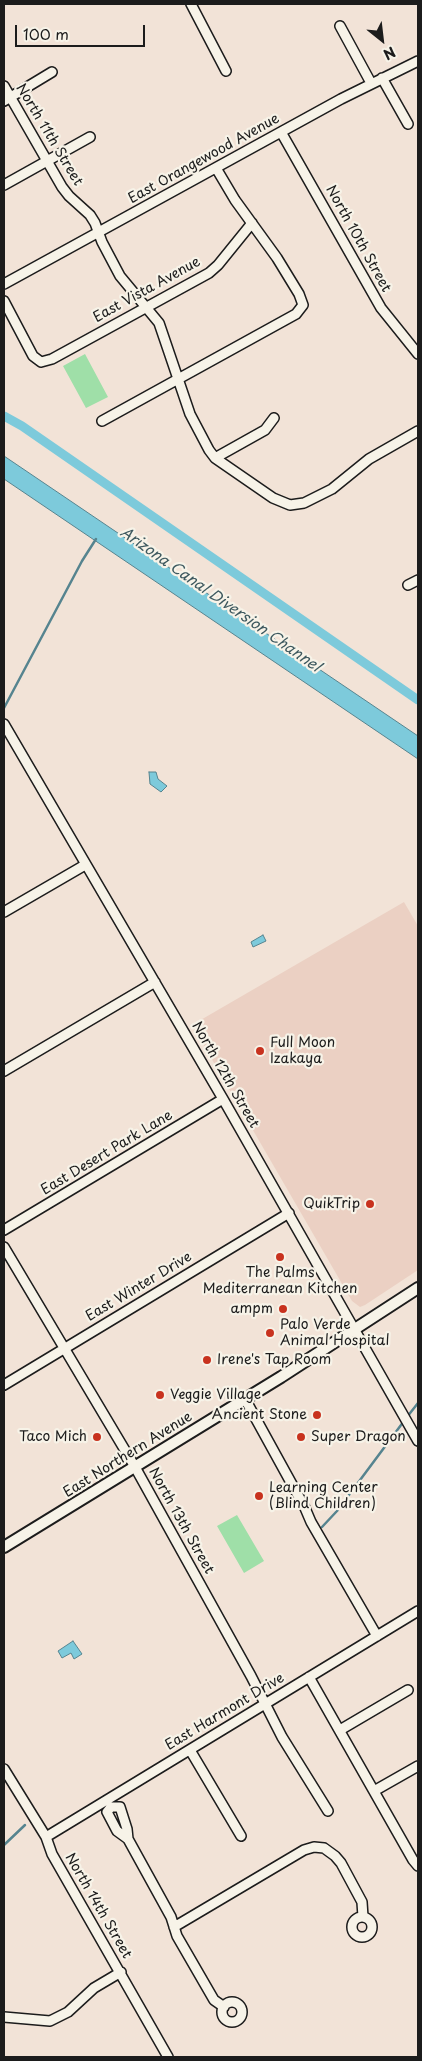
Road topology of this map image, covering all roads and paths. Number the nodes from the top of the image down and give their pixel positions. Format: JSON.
{"nodes":[{"id":1,"x":191,"y":4,"type":"edge"},
{"id":2,"x":340,"y":26,"type":"dead end"},
{"id":3,"x":418,"y":61,"type":"edge"},
{"id":4,"x":226,"y":71,"type":"dead end"},
{"id":5,"x":52,"y":72,"type":"dead end"},
{"id":6,"x":382,"y":78,"type":"junction"},
{"id":7,"x":371,"y":83,"type":"junction"},
{"id":8,"x":4,"y":86,"type":"edge"},
{"id":9,"x":7,"y":99,"type":"edge"},
{"id":10,"x":408,"y":124,"type":"dead end"},
{"id":11,"x":282,"y":132,"type":"junction"},
{"id":12,"x":90,"y":137,"type":"dead end"},
{"id":13,"x":47,"y":161,"type":"junction"},
{"id":14,"x":216,"y":168,"type":"junction"},
{"id":15,"x":4,"y":185,"type":"edge"},
{"id":16,"x":252,"y":223,"type":"junction"},
{"id":17,"x":98,"y":233,"type":"junction"},
{"id":18,"x":4,"y":284,"type":"edge"},
{"id":19,"x":4,"y":301,"type":"edge"},
{"id":20,"x":147,"y":307,"type":"junction"},
{"id":21,"x":418,"y":354,"type":"edge"},
{"id":22,"x":177,"y":380,"type":"junction"},
{"id":23,"x":274,"y":418,"type":"dead end"},
{"id":24,"x":102,"y":421,"type":"dead end"},
{"id":25,"x":418,"y":431,"type":"edge"},
{"id":26,"x":215,"y":458,"type":"junction"},
{"id":27,"x":418,"y":580,"type":"edge"},
{"id":28,"x":408,"y":585,"type":"dead end"},
{"id":29,"x":4,"y":724,"type":"edge"},
{"id":30,"x":85,"y":864,"type":"junction"},
{"id":31,"x":4,"y":912,"type":"edge"},
{"id":32,"x":155,"y":982,"type":"junction"},
{"id":33,"x":4,"y":1071,"type":"edge"},
{"id":34,"x":223,"y":1099,"type":"junction"},
{"id":35,"x":289,"y":1213,"type":"junction"},
{"id":36,"x":4,"y":1230,"type":"edge"},
{"id":37,"x":4,"y":1247,"type":"edge"},
{"id":38,"x":418,"y":1288,"type":"edge"},
{"id":39,"x":355,"y":1330,"type":"junction"},
{"id":40,"x":64,"y":1348,"type":"junction"},
{"id":41,"x":4,"y":1385,"type":"edge"},
{"id":42,"x":245,"y":1399,"type":"junction"},
{"id":43,"x":418,"y":1441,"type":"edge"},
{"id":44,"x":135,"y":1467,"type":"junction"},
{"id":45,"x":4,"y":1547,"type":"edge"},
{"id":46,"x":418,"y":1611,"type":"edge"},
{"id":47,"x":377,"y":1636,"type":"junction"},
{"id":48,"x":309,"y":1677,"type":"junction"},
{"id":49,"x":408,"y":1690,"type":"dead end"},
{"id":50,"x":266,"y":1704,"type":"junction"},
{"id":51,"x":340,"y":1730,"type":"junction"},
{"id":52,"x":190,"y":1750,"type":"junction"},
{"id":53,"x":418,"y":1766,"type":"edge"},
{"id":54,"x":4,"y":1768,"type":"edge"},
{"id":55,"x":374,"y":1791,"type":"junction"},
{"id":56,"x":109,"y":1803,"type":"junction"},
{"id":57,"x":328,"y":1811,"type":"dead end"},
{"id":58,"x":241,"y":1836,"type":"dead end"},
{"id":59,"x":46,"y":1837,"type":"junction"},
{"id":60,"x":418,"y":1866,"type":"edge"},
{"id":61,"x":363,"y":1917,"type":"dead end"},
{"id":62,"x":174,"y":1927,"type":"junction"},
{"id":63,"x":120,"y":1972,"type":"junction"},
{"id":64,"x":224,"y":2007,"type":"dead end"},
{"id":65,"x":4,"y":2018,"type":"edge"},
{"id":66,"x":168,"y":2057,"type":"edge"}],
"edges":[{"from":1,"to":4,"type":"street"},
{"from":2,"to":7,"type":"street"},
{"from":3,"to":6,"type":"street","name":"East Orangewood Avenue"},
{"from":5,"to":9,"type":"street"},
{"from":6,"to":7,"type":"street","name":"East Orangewood Avenue"},
{"from":6,"to":10,"type":"street"},
{"from":7,"to":11,"type":"street","name":"East Orangewood Avenue"},
{"from":8,"to":9,"type":"street","name":"North 11th Street"},
{"from":9,"to":13,"type":"street","name":"North 11th Street"},
{"from":11,"to":14,"type":"street","name":"East Orangewood Avenue"},
{"from":11,"to":21,"type":"street","name":"North 10th Street"},
{"from":12,"to":13,"type":"street"},
{"from":13,"to":15,"type":"street"},
{"from":13,"to":17,"type":"street","name":"North 11th Street"},
{"from":14,"to":16,"type":"street"},
{"from":14,"to":17,"type":"street","name":"East Orangewood Avenue"},
{"from":16,"to":20,"type":"street","name":"East Vista Avenue"},
{"from":16,"to":22,"type":"street"},
{"from":17,"to":18,"type":"street","name":"East Orangewood Avenue"},
{"from":17,"to":20,"type":"street","name":"North 11th Street"},
{"from":19,"to":20,"type":"street","name":"East Vista Avenue"},
{"from":20,"to":22,"type":"street","name":"North 11th Street"},
{"from":22,"to":24,"type":"street"},
{"from":22,"to":26,"type":"street","name":"North 11th Street"},
{"from":23,"to":26,"type":"street"},
{"from":25,"to":26,"type":"street","name":"North 11th Street"},
{"from":27,"to":28,"type":"street"},
{"from":29,"to":30,"type":"street","name":"North 12th Street"},
{"from":30,"to":31,"type":"street"},
{"from":30,"to":32,"type":"street","name":"North 12th Street"},
{"from":32,"to":33,"type":"street"},
{"from":32,"to":34,"type":"street","name":"North 12th Street"},
{"from":34,"to":35,"type":"street","name":"North 12th Street"},
{"from":34,"to":36,"type":"street","name":"East Desert Park Lane"},
{"from":35,"to":39,"type":"street","name":"North 12th Street"},
{"from":35,"to":40,"type":"street","name":"East Winter Drive"},
{"from":37,"to":40,"type":"street","name":"North 13th Street"},
{"from":38,"to":39,"type":"main road","name":"East Northern Avenue"},
{"from":39,"to":42,"type":"main road","name":"East Northern Avenue"},
{"from":39,"to":43,"type":"street","name":"North 12th Street"},
{"from":40,"to":41,"type":"street","name":"East Winter Drive"},
{"from":40,"to":44,"type":"street","name":"North 13th Street"},
{"from":42,"to":44,"type":"main road","name":"East Northern Avenue"},
{"from":42,"to":47,"type":"street"},
{"from":44,"to":45,"type":"main road","name":"East Northern Avenue"},
{"from":44,"to":50,"type":"street","name":"North 13th Street"},
{"from":46,"to":47,"type":"street","name":"East Harmont Drive"},
{"from":47,"to":48,"type":"street","name":"East Harmont Drive"},
{"from":48,"to":50,"type":"street","name":"East Harmont Drive"},
{"from":48,"to":51,"type":"street"},
{"from":49,"to":51,"type":"street"},
{"from":50,"to":52,"type":"street","name":"East Harmont Drive"},
{"from":50,"to":57,"type":"street","name":"North 13th Street"},
{"from":51,"to":55,"type":"street"},
{"from":52,"to":56,"type":"street","name":"East Harmont Drive"},
{"from":52,"to":58,"type":"street"},
{"from":53,"to":55,"type":"street"},
{"from":54,"to":59,"type":"street","name":"North 14th Street"},
{"from":55,"to":60,"type":"street"},
{"from":56,"to":59,"type":"street","name":"East Harmont Drive"},
{"from":56,"to":62,"type":"street"},
{"from":59,"to":63,"type":"street","name":"North 14th Street"},
{"from":61,"to":62,"type":"street"},
{"from":62,"to":64,"type":"street"},
{"from":63,"to":65,"type":"street"},
{"from":63,"to":66,"type":"street","name":"North 14th Street"}]}
